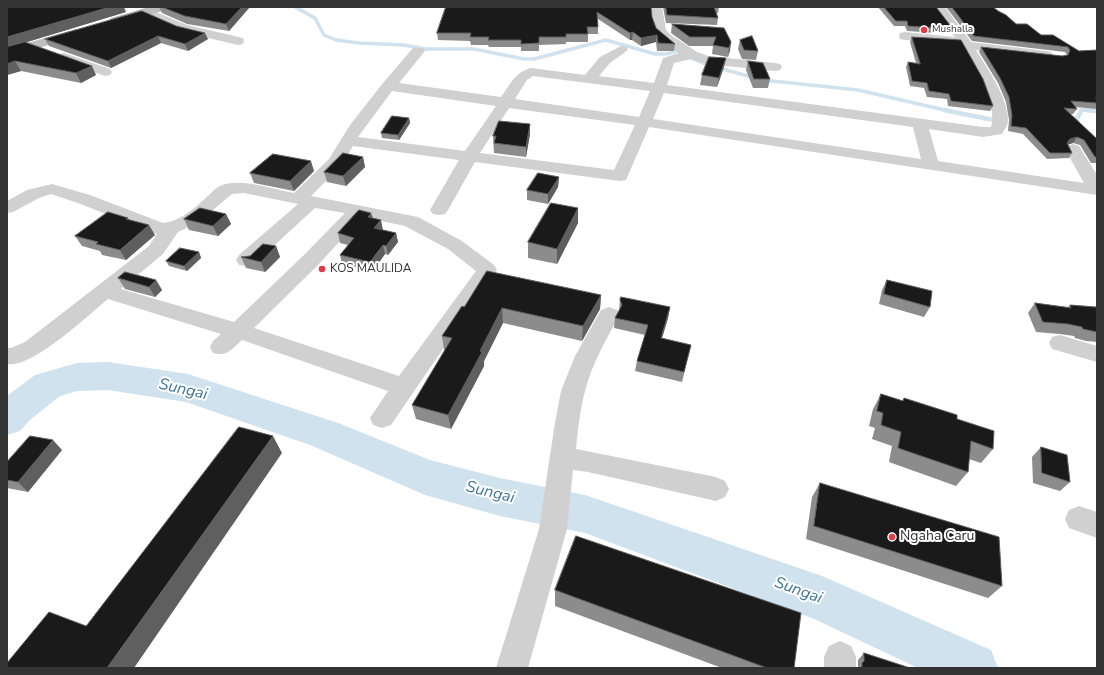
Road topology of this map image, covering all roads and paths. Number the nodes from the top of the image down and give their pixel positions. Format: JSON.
{"nodes":[{"id":1,"x":162,"y":7,"type":"edge"},
{"id":2,"x":656,"y":7,"type":"edge"},
{"id":3,"x":938,"y":7,"type":"edge"},
{"id":4,"x":146,"y":12,"type":"junction"},
{"id":5,"x":103,"y":25,"type":"edge"},
{"id":6,"x":659,"y":27,"type":"junction"},
{"id":7,"x":675,"y":28,"type":"edge"},
{"id":8,"x":88,"y":29,"type":"edge"},
{"id":9,"x":906,"y":36,"type":"dead end"},
{"id":10,"x":238,"y":41,"type":"dead end"},
{"id":11,"x":966,"y":43,"type":"junction"},
{"id":12,"x":33,"y":46,"type":"junction"},
{"id":13,"x":621,"y":50,"type":"dead end"},
{"id":14,"x":418,"y":51,"type":"dead end"},
{"id":15,"x":7,"y":53,"type":"edge"},
{"id":16,"x":692,"y":55,"type":"junction"},
{"id":17,"x":1059,"y":56,"type":"edge"},
{"id":18,"x":774,"y":67,"type":"dead end"},
{"id":19,"x":105,"y":72,"type":"dead end"},
{"id":20,"x":590,"y":78,"type":"junction"},
{"id":21,"x":388,"y":86,"type":"junction"},
{"id":22,"x":659,"y":88,"type":"junction"},
{"id":23,"x":506,"y":102,"type":"junction"},
{"id":24,"x":644,"y":122,"type":"junction"},
{"id":25,"x":920,"y":123,"type":"junction"},
{"id":26,"x":349,"y":141,"type":"junction"},
{"id":27,"x":1073,"y":149,"type":"dead end"},
{"id":28,"x":470,"y":156,"type":"junction"},
{"id":29,"x":930,"y":165,"type":"junction"},
{"id":30,"x":1097,"y":190,"type":"edge"},
{"id":31,"x":305,"y":201,"type":"junction"},
{"id":32,"x":7,"y":208,"type":"edge"},
{"id":33,"x":439,"y":210,"type":"dead end"},
{"id":34,"x":357,"y":211,"type":"junction"},
{"id":35,"x":172,"y":228,"type":"junction"},
{"id":36,"x":246,"y":260,"type":"edge"},
{"id":37,"x":105,"y":291,"type":"junction"},
{"id":38,"x":609,"y":315,"type":"dead end"},
{"id":39,"x":239,"y":331,"type":"junction"},
{"id":40,"x":1060,"y":343,"type":"dead end"},
{"id":41,"x":221,"y":347,"type":"dead end"},
{"id":42,"x":1097,"y":354,"type":"edge"},
{"id":43,"x":7,"y":356,"type":"edge"},
{"id":44,"x":405,"y":387,"type":"junction"},
{"id":45,"x":382,"y":418,"type":"dead end"},
{"id":46,"x":562,"y":458,"type":"junction"},
{"id":47,"x":716,"y":489,"type":"dead end"},
{"id":48,"x":512,"y":668,"type":"edge"}],
"edges":[{"from":1,"to":4,"type":"main road"},
{"from":2,"to":6,"type":"street"},
{"from":3,"to":11,"type":"street"},
{"from":4,"to":5,"type":"main road"},
{"from":4,"to":10,"type":"street"},
{"from":6,"to":7,"type":"street"},
{"from":6,"to":16,"type":"street"},
{"from":8,"to":12,"type":"main road"},
{"from":9,"to":11,"type":"street"},
{"from":11,"to":17,"type":"street"},
{"from":11,"to":25,"type":"street"},
{"from":12,"to":15,"type":"main road"},
{"from":12,"to":19,"type":"street"},
{"from":13,"to":20,"type":"street"},
{"from":14,"to":21,"type":"street"},
{"from":16,"to":18,"type":"street"},
{"from":16,"to":22,"type":"street"},
{"from":20,"to":22,"type":"street"},
{"from":20,"to":23,"type":"street"},
{"from":21,"to":23,"type":"street"},
{"from":21,"to":26,"type":"street"},
{"from":22,"to":24,"type":"street"},
{"from":22,"to":25,"type":"street"},
{"from":23,"to":24,"type":"street"},
{"from":23,"to":28,"type":"street"},
{"from":24,"to":28,"type":"street"},
{"from":24,"to":29,"type":"street"},
{"from":25,"to":29,"type":"street"},
{"from":26,"to":28,"type":"street"},
{"from":26,"to":31,"type":"street"},
{"from":27,"to":30,"type":"street"},
{"from":28,"to":33,"type":"street"},
{"from":29,"to":30,"type":"street"},
{"from":31,"to":34,"type":"street"},
{"from":31,"to":35,"type":"street"},
{"from":31,"to":36,"type":"street"},
{"from":32,"to":35,"type":"street"},
{"from":34,"to":39,"type":"street"},
{"from":34,"to":44,"type":"street"},
{"from":35,"to":37,"type":"street"},
{"from":37,"to":39,"type":"street"},
{"from":37,"to":43,"type":"street"},
{"from":38,"to":46,"type":"street"},
{"from":39,"to":41,"type":"street"},
{"from":39,"to":44,"type":"street"},
{"from":40,"to":42,"type":"street"},
{"from":44,"to":45,"type":"street"},
{"from":46,"to":47,"type":"street"},
{"from":46,"to":48,"type":"street"}]}
